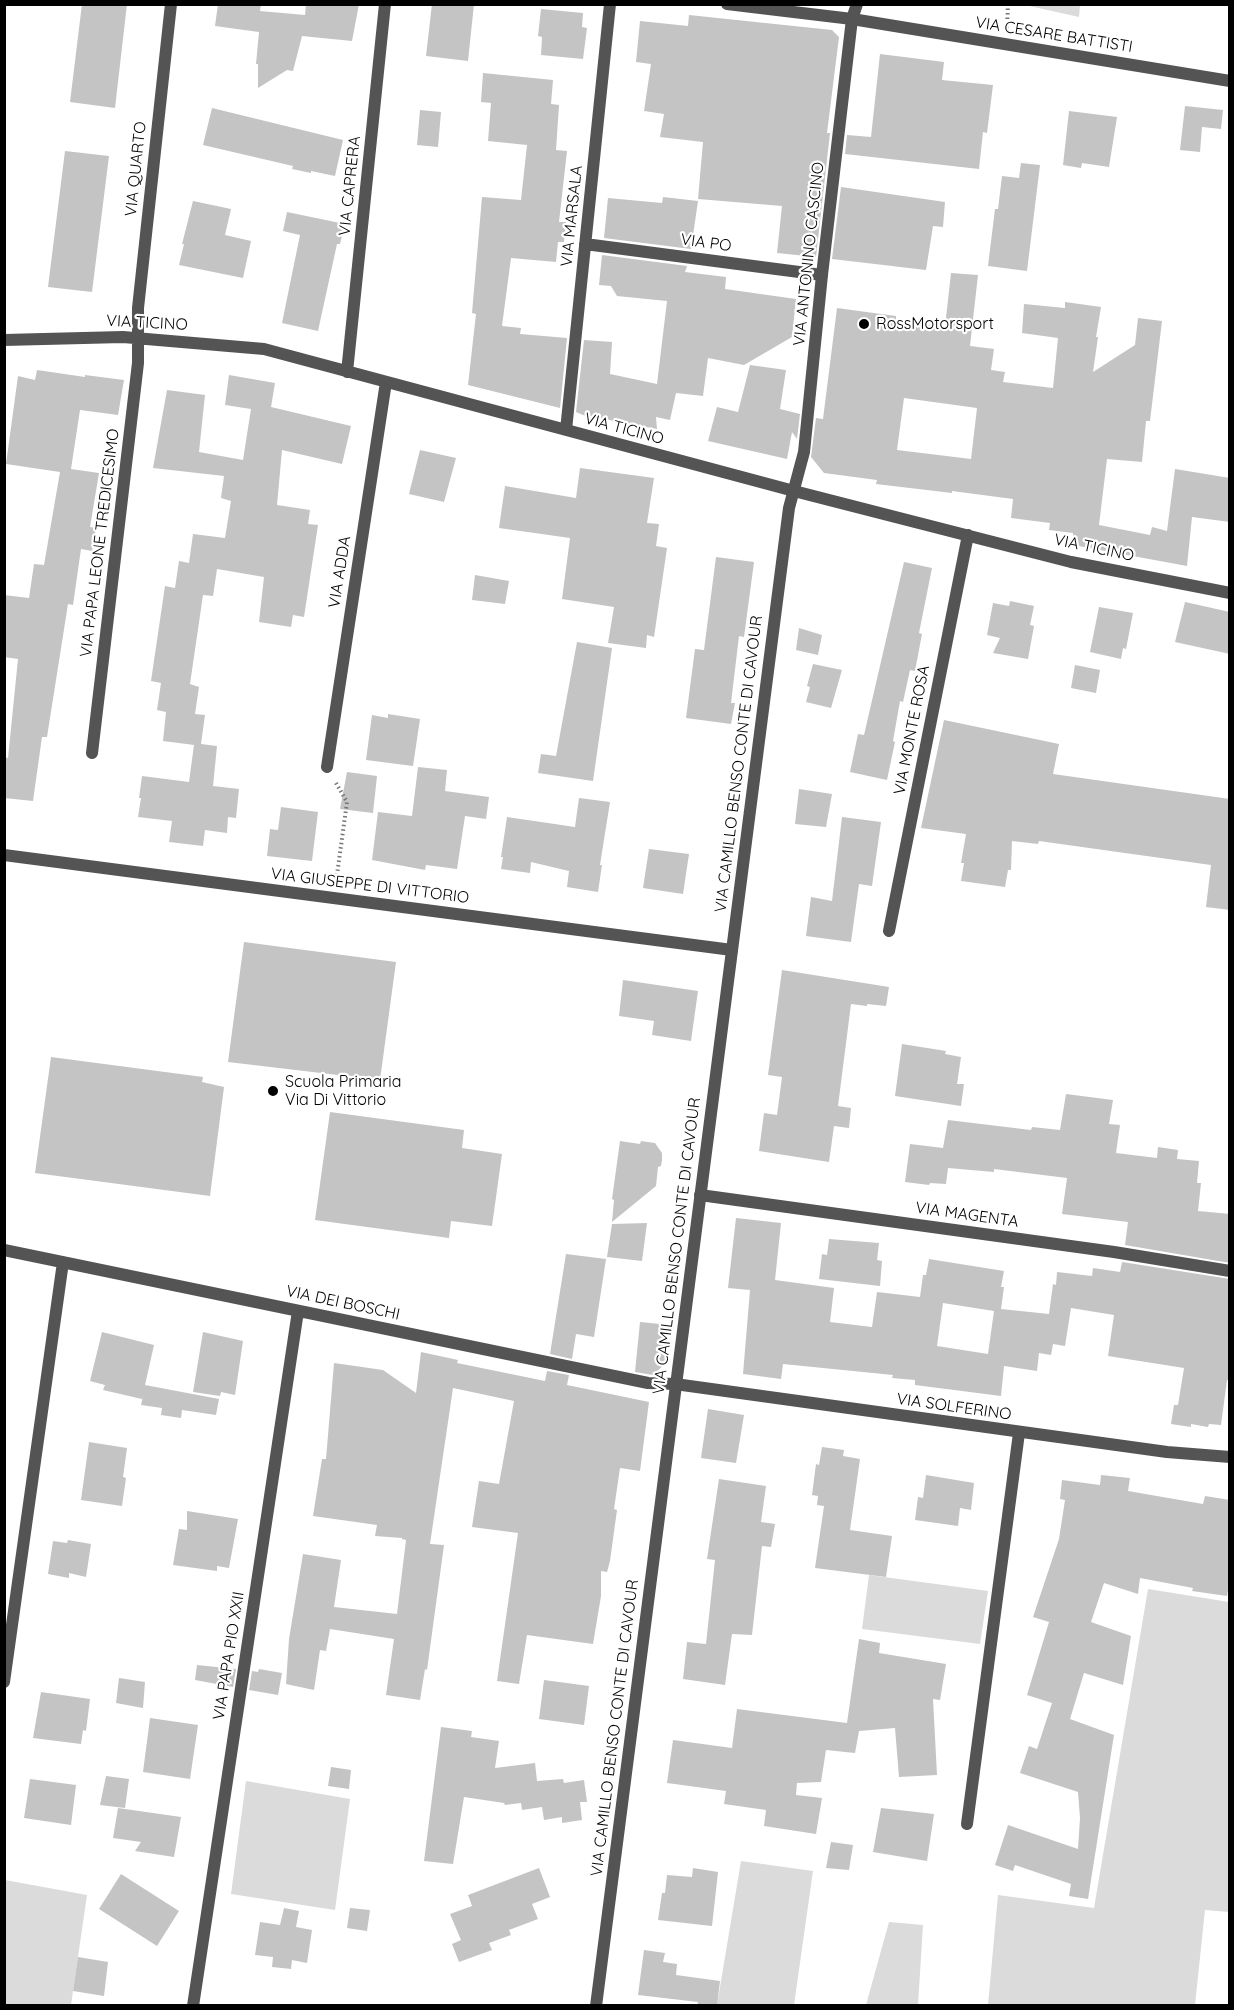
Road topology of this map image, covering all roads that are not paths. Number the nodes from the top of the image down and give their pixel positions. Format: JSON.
{"nodes":[{"id":1,"x":171,"y":4,"type":"edge"},
{"id":2,"x":386,"y":4,"type":"edge"},
{"id":3,"x":610,"y":4,"type":"edge"},
{"id":4,"x":727,"y":4,"type":"edge"},
{"id":5,"x":857,"y":4,"type":"edge"},
{"id":6,"x":852,"y":19,"type":"junction"},
{"id":7,"x":1230,"y":81,"type":"edge"},
{"id":8,"x":585,"y":244,"type":"junction"},
{"id":9,"x":822,"y":275,"type":"junction"},
{"id":10,"x":138,"y":338,"type":"junction"},
{"id":11,"x":4,"y":340,"type":"edge"},
{"id":12,"x":347,"y":372,"type":"junction"},
{"id":13,"x":386,"y":382,"type":"junction"},
{"id":14,"x":566,"y":430,"type":"junction"},
{"id":15,"x":794,"y":491,"type":"junction"},
{"id":16,"x":968,"y":535,"type":"junction"},
{"id":17,"x":1230,"y":593,"type":"edge"},
{"id":18,"x":92,"y":753,"type":"dead end"},
{"id":19,"x":327,"y":767,"type":"road end"},
{"id":20,"x":4,"y":855,"type":"edge"},
{"id":21,"x":889,"y":931,"type":"dead end"},
{"id":22,"x":732,"y":950,"type":"junction"},
{"id":23,"x":700,"y":1195,"type":"junction"},
{"id":24,"x":4,"y":1250,"type":"edge"},
{"id":25,"x":63,"y":1262,"type":"junction"},
{"id":26,"x":1230,"y":1271,"type":"edge"},
{"id":27,"x":298,"y":1311,"type":"junction"},
{"id":28,"x":675,"y":1384,"type":"junction"},
{"id":29,"x":1019,"y":1433,"type":"junction"},
{"id":30,"x":1230,"y":1457,"type":"edge"},
{"id":31,"x":4,"y":1682,"type":"edge"},
{"id":32,"x":967,"y":1824,"type":"dead end"},
{"id":33,"x":193,"y":2006,"type":"edge"},
{"id":34,"x":596,"y":2006,"type":"edge"}],
"edges":[{"from":1,"to":10,"type":"street","name":"VIA QUARTO"},
{"from":2,"to":12,"type":"street","name":"VIA CAPRERA"},
{"from":3,"to":8,"type":"street","name":"VIA MARSALA"},
{"from":4,"to":6,"type":"street","name":"VIA CESARE BATTISTI"},
{"from":5,"to":6,"type":"street"},
{"from":6,"to":7,"type":"street","name":"VIA CESARE BATTISTI"},
{"from":6,"to":9,"type":"street","name":"VIA ANTONINO CASCINO"},
{"from":8,"to":9,"type":"street","name":"VIA PO"},
{"from":8,"to":14,"type":"street","name":"VIA MARSALA"},
{"from":9,"to":15,"type":"street","name":"VIA ANTONINO CASCINO"},
{"from":10,"to":11,"type":"street","name":"VIA TICINO"},
{"from":10,"to":12,"type":"street","name":"VIA TICINO"},
{"from":10,"to":18,"type":"street","name":"VIA PAPA LEONE TREDICESIMO"},
{"from":12,"to":13,"type":"street","name":"VIA TICINO"},
{"from":13,"to":14,"type":"street","name":"VIA TICINO"},
{"from":13,"to":19,"type":"street","name":"VIA ADDA"},
{"from":14,"to":15,"type":"street","name":"VIA TICINO"},
{"from":15,"to":16,"type":"street","name":"VIA TICINO"},
{"from":15,"to":22,"type":"street","name":"VIA CAMILLO BENSO CONTE DI CAVOUR"},
{"from":16,"to":17,"type":"street","name":"VIA TICINO"},
{"from":16,"to":21,"type":"street","name":"VIA MONTE ROSA"},
{"from":20,"to":22,"type":"street","name":"VIA GIUSEPPE DI VITTORIO"},
{"from":22,"to":23,"type":"street","name":"VIA CAMILLO BENSO CONTE DI CAVOUR"},
{"from":23,"to":26,"type":"street","name":"VIA MAGENTA"},
{"from":23,"to":28,"type":"street","name":"VIA CAMILLO BENSO CONTE DI CAVOUR"},
{"from":24,"to":25,"type":"street","name":"VIA DEI BOSCHI"},
{"from":25,"to":27,"type":"street","name":"VIA DEI BOSCHI"},
{"from":25,"to":31,"type":"street"},
{"from":27,"to":28,"type":"street","name":"VIA DEI BOSCHI"},
{"from":27,"to":33,"type":"street","name":"VIA PAPA PIO XXII"},
{"from":28,"to":29,"type":"street","name":"VIA SOLFERINO"},
{"from":28,"to":34,"type":"street","name":"VIA CAMILLO BENSO CONTE DI CAVOUR"},
{"from":29,"to":30,"type":"street","name":"VIA SOLFERINO"},
{"from":29,"to":32,"type":"street"}]}
